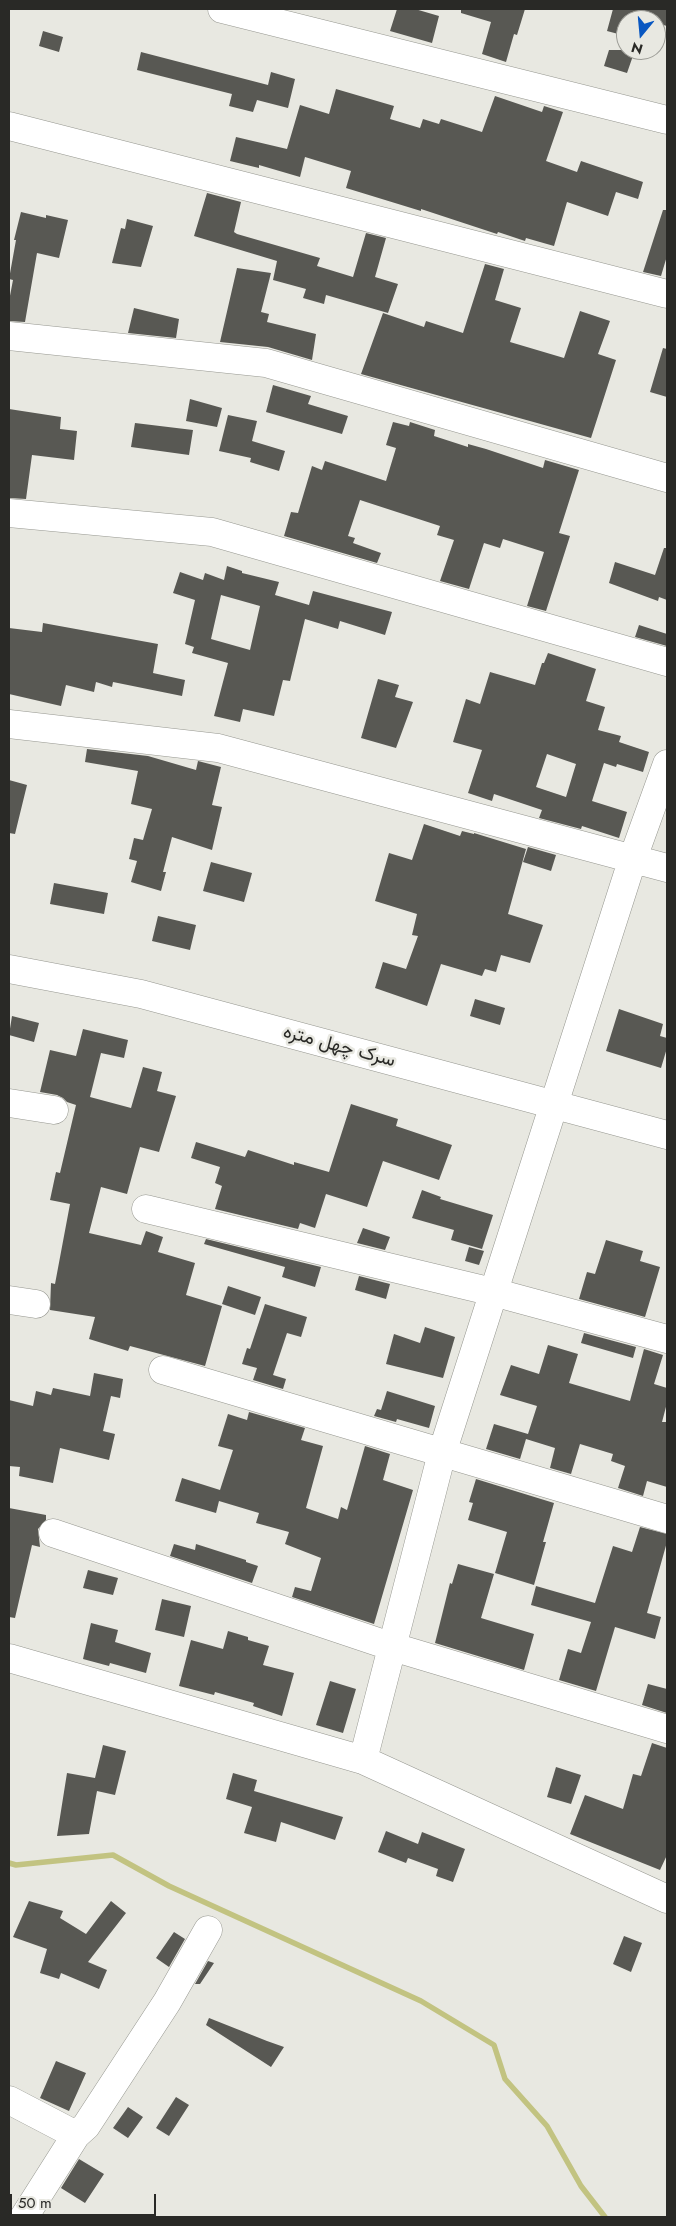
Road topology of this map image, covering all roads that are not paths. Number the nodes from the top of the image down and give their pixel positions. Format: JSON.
{"nodes":[{"id":1,"x":222,"y":9,"type":"edge"},
{"id":2,"x":667,"y":120,"type":"edge"},
{"id":3,"x":9,"y":126,"type":"edge"},
{"id":4,"x":667,"y":294,"type":"edge"},
{"id":5,"x":9,"y":336,"type":"edge"},
{"id":6,"x":667,"y":478,"type":"edge"},
{"id":7,"x":9,"y":513,"type":"edge"},
{"id":8,"x":667,"y":662,"type":"edge"},
{"id":9,"x":9,"y":724,"type":"edge"},
{"id":10,"x":667,"y":764,"type":"edge"},
{"id":11,"x":634,"y":858,"type":"junction"},
{"id":12,"x":667,"y":868,"type":"edge"},
{"id":13,"x":9,"y":969,"type":"edge"},
{"id":14,"x":9,"y":1103,"type":"edge"},
{"id":15,"x":554,"y":1105,"type":"junction"},
{"id":16,"x":54,"y":1110,"type":"dead end"},
{"id":17,"x":667,"y":1135,"type":"edge"},
{"id":18,"x":146,"y":1209,"type":"dead end"},
{"id":19,"x":493,"y":1292,"type":"junction"},
{"id":20,"x":9,"y":1300,"type":"edge"},
{"id":21,"x":36,"y":1304,"type":"dead end"},
{"id":22,"x":667,"y":1340,"type":"edge"},
{"id":23,"x":163,"y":1370,"type":"dead end"},
{"id":24,"x":442,"y":1453,"type":"junction"},
{"id":25,"x":667,"y":1519,"type":"edge"},
{"id":26,"x":53,"y":1533,"type":"dead end"},
{"id":27,"x":392,"y":1647,"type":"junction"},
{"id":28,"x":9,"y":1658,"type":"edge"},
{"id":29,"x":667,"y":1729,"type":"edge"},
{"id":30,"x":363,"y":1760,"type":"junction"},
{"id":31,"x":667,"y":1898,"type":"edge"},
{"id":32,"x":208,"y":1930,"type":"dead end"},
{"id":33,"x":9,"y":2100,"type":"edge"},
{"id":34,"x":76,"y":2135,"type":"junction"},
{"id":35,"x":24,"y":2217,"type":"edge"}],
"edges":[{"from":1,"to":2,"type":"street"},
{"from":3,"to":4,"type":"street"},
{"from":5,"to":6,"type":"street"},
{"from":7,"to":8,"type":"street"},
{"from":9,"to":11,"type":"street"},
{"from":10,"to":11,"type":"street"},
{"from":11,"to":12,"type":"street"},
{"from":11,"to":15,"type":"street"},
{"from":13,"to":15,"type":"street","name":"سرک چهل متره"},
{"from":14,"to":16,"type":"street"},
{"from":15,"to":17,"type":"street","name":"سرک چهل متره"},
{"from":15,"to":19,"type":"street"},
{"from":18,"to":19,"type":"street"},
{"from":19,"to":22,"type":"street"},
{"from":19,"to":24,"type":"street"},
{"from":20,"to":21,"type":"street"},
{"from":23,"to":24,"type":"street"},
{"from":24,"to":25,"type":"street"},
{"from":24,"to":27,"type":"street"},
{"from":26,"to":27,"type":"street"},
{"from":27,"to":29,"type":"street"},
{"from":27,"to":30,"type":"street"},
{"from":28,"to":30,"type":"street"},
{"from":30,"to":31,"type":"street"},
{"from":32,"to":34,"type":"street"},
{"from":33,"to":34,"type":"street"},
{"from":34,"to":35,"type":"street"}]}
